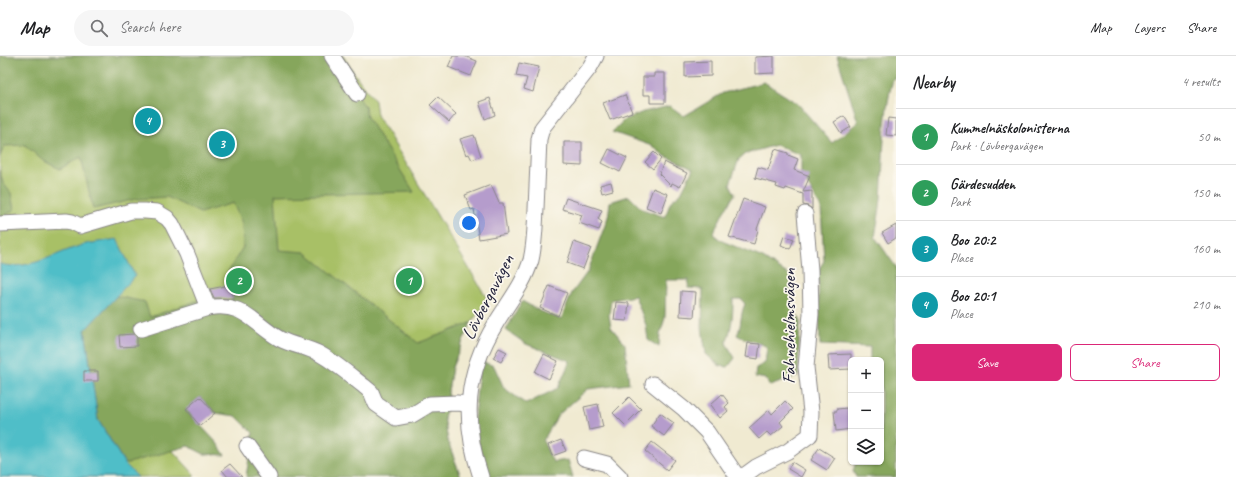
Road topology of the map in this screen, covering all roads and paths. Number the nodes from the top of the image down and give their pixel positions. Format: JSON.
{"nodes":[{"id":1,"x":332,"y":56,"type":"edge"},
{"id":2,"x":596,"y":56,"type":"edge"},
{"id":3,"x":357,"y":94,"type":"dead end"},
{"id":4,"x":805,"y":214,"type":"dead end"},
{"id":5,"x":0,"y":224,"type":"edge"},
{"id":6,"x":80,"y":226,"type":"junction"},
{"id":7,"x":62,"y":233,"type":"dead end"},
{"id":8,"x":208,"y":308,"type":"junction"},
{"id":9,"x":141,"y":329,"type":"dead end"},
{"id":10,"x":653,"y":384,"type":"dead end"},
{"id":11,"x":468,"y":404,"type":"junction"},
{"id":12,"x":247,"y":446,"type":"dead end"},
{"id":13,"x":584,"y":458,"type":"dead end"},
{"id":14,"x":741,"y":476,"type":"edge"},
{"id":15,"x":269,"y":477,"type":"edge"},
{"id":16,"x":481,"y":477,"type":"edge"},
{"id":17,"x":620,"y":477,"type":"edge"}],
"edges":[{"from":1,"to":3,"type":"street"},
{"from":2,"to":11,"type":"street","name":"Lövbergavägen"},
{"from":4,"to":14,"type":"street","name":"Fahnehielmsvägen"},
{"from":5,"to":6,"type":"street"},
{"from":6,"to":7,"type":"street"},
{"from":6,"to":8,"type":"street"},
{"from":8,"to":9,"type":"street"},
{"from":8,"to":11,"type":"street"},
{"from":10,"to":14,"type":"street"},
{"from":11,"to":16,"type":"street","name":"Lövbergavägen"},
{"from":12,"to":15,"type":"street"},
{"from":13,"to":17,"type":"street"}]}
